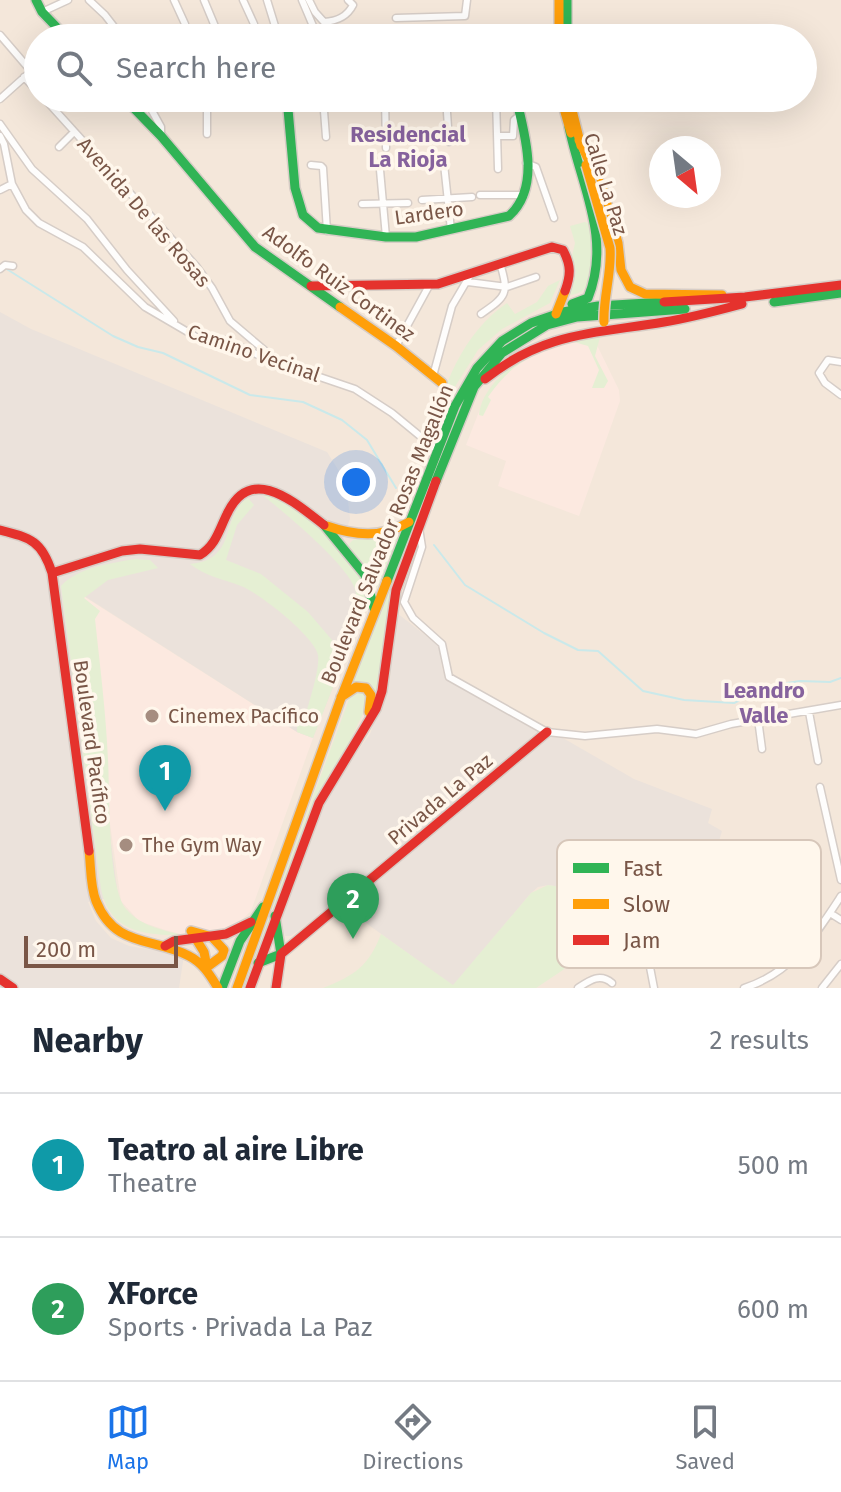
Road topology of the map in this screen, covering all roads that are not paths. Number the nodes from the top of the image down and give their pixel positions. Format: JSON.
{"nodes":[{"id":1,"x":36,"y":0,"type":"edge"},
{"id":2,"x":68,"y":0,"type":"edge"},
{"id":3,"x":89,"y":0,"type":"edge"},
{"id":4,"x":174,"y":0,"type":"edge"},
{"id":5,"x":204,"y":0,"type":"edge"},
{"id":6,"x":243,"y":0,"type":"edge"},
{"id":7,"x":267,"y":0,"type":"edge"},
{"id":8,"x":302,"y":0,"type":"edge"},
{"id":9,"x":309,"y":0,"type":"edge"},
{"id":10,"x":348,"y":0,"type":"edge"},
{"id":11,"x":467,"y":0,"type":"edge"},
{"id":12,"x":559,"y":0,"type":"edge"},
{"id":13,"x":567,"y":0,"type":"edge"},
{"id":14,"x":42,"y":12,"type":"junction"},
{"id":15,"x":396,"y":18,"type":"dead end"},
{"id":16,"x":54,"y":24,"type":"edge"},
{"id":17,"x":110,"y":24,"type":"edge"},
{"id":18,"x":185,"y":24,"type":"dead end"},
{"id":19,"x":214,"y":24,"type":"edge"},
{"id":20,"x":254,"y":24,"type":"dead end"},
{"id":21,"x":274,"y":24,"type":"edge"},
{"id":22,"x":312,"y":24,"type":"edge"},
{"id":23,"x":562,"y":24,"type":"edge"},
{"id":24,"x":564,"y":24,"type":"edge"},
{"id":25,"x":0,"y":35,"type":"edge"},
{"id":26,"x":24,"y":63,"type":"edge"},
{"id":27,"x":24,"y":77,"type":"edge"},
{"id":28,"x":0,"y":99,"type":"edge"},
{"id":29,"x":56,"y":112,"type":"edge"},
{"id":30,"x":138,"y":112,"type":"edge"},
{"id":31,"x":153,"y":112,"type":"edge"},
{"id":32,"x":207,"y":112,"type":"edge"},
{"id":33,"x":288,"y":112,"type":"edge"},
{"id":34,"x":324,"y":112,"type":"edge"},
{"id":35,"x":385,"y":112,"type":"edge"},
{"id":36,"x":447,"y":112,"type":"edge"},
{"id":37,"x":497,"y":112,"type":"edge"},
{"id":38,"x":519,"y":112,"type":"edge"},
{"id":39,"x":565,"y":112,"type":"edge"},
{"id":40,"x":572,"y":112,"type":"edge"},
{"id":41,"x":520,"y":115,"type":"junction"},
{"id":42,"x":0,"y":124,"type":"edge"},
{"id":43,"x":569,"y":127,"type":"junction"},
{"id":44,"x":74,"y":132,"type":"junction"},
{"id":45,"x":207,"y":134,"type":"dead end"},
{"id":46,"x":0,"y":136,"type":"edge"},
{"id":47,"x":161,"y":136,"type":"junction"},
{"id":48,"x":498,"y":136,"type":"junction"},
{"id":49,"x":326,"y":137,"type":"dead end"},
{"id":50,"x":579,"y":140,"type":"junction"},
{"id":51,"x":449,"y":142,"type":"dead end"},
{"id":52,"x":59,"y":147,"type":"dead end"},
{"id":53,"x":386,"y":148,"type":"dead end"},
{"id":54,"x":526,"y":163,"type":"junction"},
{"id":55,"x":444,"y":164,"type":"dead end"},
{"id":56,"x":311,"y":165,"type":"dead end"},
{"id":57,"x":584,"y":165,"type":"junction"},
{"id":58,"x":498,"y":169,"type":"dead end"},
{"id":59,"x":380,"y":170,"type":"dead end"},
{"id":60,"x":12,"y":184,"type":"junction"},
{"id":61,"x":0,"y":190,"type":"edge"},
{"id":62,"x":521,"y":195,"type":"junction"},
{"id":63,"x":448,"y":199,"type":"junction"},
{"id":64,"x":422,"y":200,"type":"dead end"},
{"id":65,"x":383,"y":203,"type":"junction"},
{"id":66,"x":408,"y":203,"type":"dead end"},
{"id":67,"x":362,"y":204,"type":"dead end"},
{"id":68,"x":554,"y":218,"type":"dead end"},
{"id":69,"x":327,"y":226,"type":"junction"},
{"id":70,"x":451,"y":226,"type":"junction"},
{"id":71,"x":386,"y":233,"type":"junction"},
{"id":72,"x":500,"y":263,"type":"junction"},
{"id":73,"x":13,"y":266,"type":"dead end"},
{"id":74,"x":0,"y":269,"type":"edge"},
{"id":75,"x":470,"y":277,"type":"junction"},
{"id":76,"x":536,"y":277,"type":"dead end"},
{"id":77,"x":430,"y":284,"type":"junction"},
{"id":78,"x":841,"y":285,"type":"edge"},
{"id":79,"x":311,"y":286,"type":"junction"},
{"id":80,"x":507,"y":287,"type":"junction"},
{"id":81,"x":565,"y":291,"type":"junction"},
{"id":82,"x":841,"y":293,"type":"edge"},
{"id":83,"x":730,"y":299,"type":"junction"},
{"id":84,"x":574,"y":304,"type":"junction"},
{"id":85,"x":742,"y":304,"type":"junction"},
{"id":86,"x":481,"y":314,"type":"dead end"},
{"id":87,"x":557,"y":314,"type":"junction"},
{"id":88,"x":604,"y":326,"type":"junction"},
{"id":89,"x":179,"y":327,"type":"junction"},
{"id":90,"x":396,"y":346,"type":"junction"},
{"id":91,"x":276,"y":360,"type":"junction"},
{"id":92,"x":841,"y":362,"type":"edge"},
{"id":93,"x":433,"y":376,"type":"junction"},
{"id":94,"x":442,"y":383,"type":"dead end"},
{"id":95,"x":841,"y":395,"type":"edge"},
{"id":96,"x":468,"y":397,"type":"junction"},
{"id":97,"x":437,"y":450,"type":"junction"},
{"id":98,"x":414,"y":524,"type":"junction"},
{"id":99,"x":324,"y":525,"type":"junction"},
{"id":100,"x":0,"y":530,"type":"edge"},
{"id":101,"x":52,"y":573,"type":"junction"},
{"id":102,"x":375,"y":611,"type":"junction"},
{"id":103,"x":341,"y":698,"type":"junction"},
{"id":104,"x":841,"y":705,"type":"edge"},
{"id":105,"x":809,"y":712,"type":"junction"},
{"id":106,"x":758,"y":719,"type":"junction"},
{"id":107,"x":368,"y":725,"type":"junction"},
{"id":108,"x":547,"y":732,"type":"junction"},
{"id":109,"x":762,"y":749,"type":"dead end"},
{"id":110,"x":818,"y":761,"type":"dead end"},
{"id":111,"x":820,"y":787,"type":"dead end"},
{"id":112,"x":841,"y":880,"type":"edge"},
{"id":113,"x":841,"y":896,"type":"edge"},
{"id":114,"x":269,"y":899,"type":"junction"},
{"id":115,"x":830,"y":913,"type":"junction"},
{"id":116,"x":275,"y":915,"type":"junction"},
{"id":117,"x":841,"y":920,"type":"edge"},
{"id":118,"x":251,"y":922,"type":"junction"},
{"id":119,"x":821,"y":926,"type":"edge"},
{"id":120,"x":212,"y":937,"type":"junction"},
{"id":121,"x":197,"y":938,"type":"junction"},
{"id":122,"x":165,"y":946,"type":"junction"},
{"id":123,"x":281,"y":954,"type":"junction"},
{"id":124,"x":258,"y":963,"type":"junction"},
{"id":125,"x":841,"y":964,"type":"edge"},
{"id":126,"x":207,"y":967,"type":"junction"},
{"id":127,"x":650,"y":968,"type":"edge"},
{"id":128,"x":782,"y":968,"type":"edge"},
{"id":129,"x":0,"y":979,"type":"edge"},
{"id":130,"x":612,"y":983,"type":"dead end"},
{"id":131,"x":13,"y":988,"type":"edge"},
{"id":132,"x":220,"y":988,"type":"edge"},
{"id":133,"x":237,"y":988,"type":"edge"},
{"id":134,"x":250,"y":988,"type":"edge"},
{"id":135,"x":276,"y":988,"type":"edge"},
{"id":136,"x":578,"y":988,"type":"edge"},
{"id":137,"x":654,"y":988,"type":"edge"},
{"id":138,"x":744,"y":988,"type":"edge"},
{"id":139,"x":822,"y":988,"type":"edge"}],
"edges":[{"from":1,"to":14,"type":"main road"},
{"from":2,"to":14,"type":"street"},
{"from":3,"to":17,"type":"street"},
{"from":4,"to":18,"type":"street"},
{"from":5,"to":19,"type":"street"},
{"from":6,"to":20,"type":"street"},
{"from":7,"to":21,"type":"street"},
{"from":8,"to":22,"type":"street"},
{"from":9,"to":10,"type":"street"},
{"from":11,"to":15,"type":"street"},
{"from":12,"to":23,"type":"main road"},
{"from":13,"to":24,"type":"main road"},
{"from":14,"to":16,"type":"main road"},
{"from":25,"to":26,"type":"street"},
{"from":27,"to":28,"type":"street"},
{"from":29,"to":44,"type":"street","name":"Avenida De las Rosas"},
{"from":30,"to":47,"type":"main road","name":"Adolfo Ruiz Cortinez"},
{"from":31,"to":47,"type":"street"},
{"from":32,"to":45,"type":"street"},
{"from":33,"to":69,"type":"main road"},
{"from":34,"to":49,"type":"street"},
{"from":35,"to":53,"type":"street"},
{"from":36,"to":51,"type":"street"},
{"from":37,"to":48,"type":"street"},
{"from":38,"to":41,"type":"main road"},
{"from":39,"to":43,"type":"main road","name":"Calle La Paz"},
{"from":40,"to":50,"type":"main road","name":"Calle La Paz"},
{"from":41,"to":48,"type":"street"},
{"from":41,"to":54,"type":"main road"},
{"from":42,"to":89,"type":"street"},
{"from":43,"to":57,"type":"main road","name":"Calle La Paz"},
{"from":43,"to":84,"type":"main road"},
{"from":44,"to":52,"type":"street"},
{"from":44,"to":91,"type":"street","name":"Avenida De las Rosas"},
{"from":46,"to":60,"type":"street","name":"Camino Vecinal"},
{"from":47,"to":79,"type":"main road","name":"Adolfo Ruiz Cortinez"},
{"from":48,"to":58,"type":"street"},
{"from":50,"to":57,"type":"main road","name":"Calle La Paz"},
{"from":50,"to":83,"type":"main road"},
{"from":54,"to":62,"type":"main road"},
{"from":54,"to":68,"type":"street"},
{"from":55,"to":63,"type":"street"},
{"from":56,"to":69,"type":"street"},
{"from":57,"to":88,"type":"main road","name":"Calle La Paz","bridge":true},
{"from":59,"to":65,"type":"street"},
{"from":60,"to":61,"type":"street"},
{"from":60,"to":89,"type":"street","name":"Camino Vecinal"},
{"from":62,"to":63,"type":"street"},
{"from":62,"to":70,"type":"main road","name":"Lardero"},
{"from":63,"to":64,"type":"street"},
{"from":63,"to":70,"type":"street"},
{"from":65,"to":66,"type":"street"},
{"from":65,"to":67,"type":"street"},
{"from":65,"to":71,"type":"street"},
{"from":69,"to":71,"type":"main road","name":"Lardero"},
{"from":70,"to":71,"type":"main road","name":"Lardero"},
{"from":72,"to":75,"type":"main road"},
{"from":72,"to":80,"type":"street"},
{"from":72,"to":81,"type":"main road"},
{"from":73,"to":74,"type":"street"},
{"from":75,"to":77,"type":"main road"},
{"from":75,"to":80,"type":"street"},
{"from":75,"to":93,"type":"street"},
{"from":76,"to":80,"type":"street"},
{"from":77,"to":79,"type":"main road"},
{"from":77,"to":90,"type":"street"},
{"from":78,"to":83,"type":"main road","name":"Boulevard Salvador Rosas Magallón"},
{"from":79,"to":90,"type":"main road","name":"Adolfo Ruiz Cortinez"},
{"from":80,"to":86,"type":"street"},
{"from":81,"to":84,"type":"main road"},
{"from":81,"to":87,"type":"main road"},
{"from":82,"to":85,"type":"main road","name":"Boulevard Salvador Rosas Magallón"},
{"from":83,"to":87,"type":"main road","name":"Boulevard Salvador Rosas Magallón"},
{"from":84,"to":87,"type":"main road"},
{"from":85,"to":88,"type":"main road"},
{"from":85,"to":96,"type":"main road","name":"Boulevard Salvador Rosas Magallón"},
{"from":87,"to":97,"type":"main road","name":"Boulevard Salvador Rosas Magallón"},
{"from":88,"to":96,"type":"main road"},
{"from":89,"to":91,"type":"street","name":"Camino Vecinal"},
{"from":90,"to":93,"type":"main road","name":"Adolfo Ruiz Cortinez"},
{"from":91,"to":97,"type":"street","name":"Camino Vecinal"},
{"from":92,"to":95,"type":"street"},
{"from":93,"to":94,"type":"main road","name":"Adolfo Ruiz Cortinez"},
{"from":96,"to":98,"type":"main road","name":"Boulevard Salvador Rosas Magallón"},
{"from":97,"to":98,"type":"main road","name":"Boulevard Salvador Rosas Magallón"},
{"from":98,"to":99,"type":"main road"},
{"from":98,"to":102,"type":"main road","name":"Boulevard Salvador Rosas Magallón"},
{"from":98,"to":107,"type":"main road","name":"Boulevard Salvador Rosas Magallón"},
{"from":98,"to":108,"type":"street"},
{"from":99,"to":101,"type":"main road"},
{"from":99,"to":102,"type":"main road"},
{"from":100,"to":101,"type":"main road","name":"Boulevard Pacífico"},
{"from":101,"to":122,"type":"main road","name":"Boulevard Pacífico"},
{"from":102,"to":103,"type":"main road","name":"Boulevard Salvador Rosas Magallón"},
{"from":103,"to":107,"type":"main road"},
{"from":103,"to":114,"type":"main road","name":"Boulevard Salvador Rosas Magallón"},
{"from":104,"to":105,"type":"street"},
{"from":105,"to":106,"type":"street"},
{"from":105,"to":110,"type":"street"},
{"from":106,"to":108,"type":"street"},
{"from":106,"to":109,"type":"street"},
{"from":107,"to":116,"type":"main road","name":"Boulevard Salvador Rosas Magallón"},
{"from":108,"to":123,"type":"main road","name":"Privada La Paz"},
{"from":111,"to":112,"type":"street"},
{"from":113,"to":115,"type":"street"},
{"from":114,"to":118,"type":"main road"},
{"from":114,"to":133,"type":"main road","name":"Boulevard Salvador Rosas Magallón"},
{"from":115,"to":117,"type":"street"},
{"from":115,"to":119,"type":"street"},
{"from":116,"to":123,"type":"main road"},
{"from":116,"to":124,"type":"main road","name":"Boulevard Salvador Rosas Magallón"},
{"from":118,"to":120,"type":"main road","name":"Boulevard Pacífico"},
{"from":118,"to":132,"type":"main road"},
{"from":120,"to":121,"type":"main road","name":"Boulevard Pacífico"},
{"from":120,"to":126,"type":"main road"},
{"from":121,"to":122,"type":"main road","name":"Boulevard Pacífico"},
{"from":121,"to":126,"type":"main road"},
{"from":122,"to":126,"type":"main road","name":"Boulevard Pacífico"},
{"from":123,"to":124,"type":"main road","name":"Privada La Paz"},
{"from":123,"to":135,"type":"main road"},
{"from":124,"to":134,"type":"main road","name":"Boulevard Salvador Rosas Magallón"},
{"from":125,"to":139,"type":"street"},
{"from":126,"to":132,"type":"main road"},
{"from":127,"to":137,"type":"street"},
{"from":128,"to":138,"type":"street"},
{"from":129,"to":131,"type":"main road"},
{"from":130,"to":136,"type":"street"}]}
